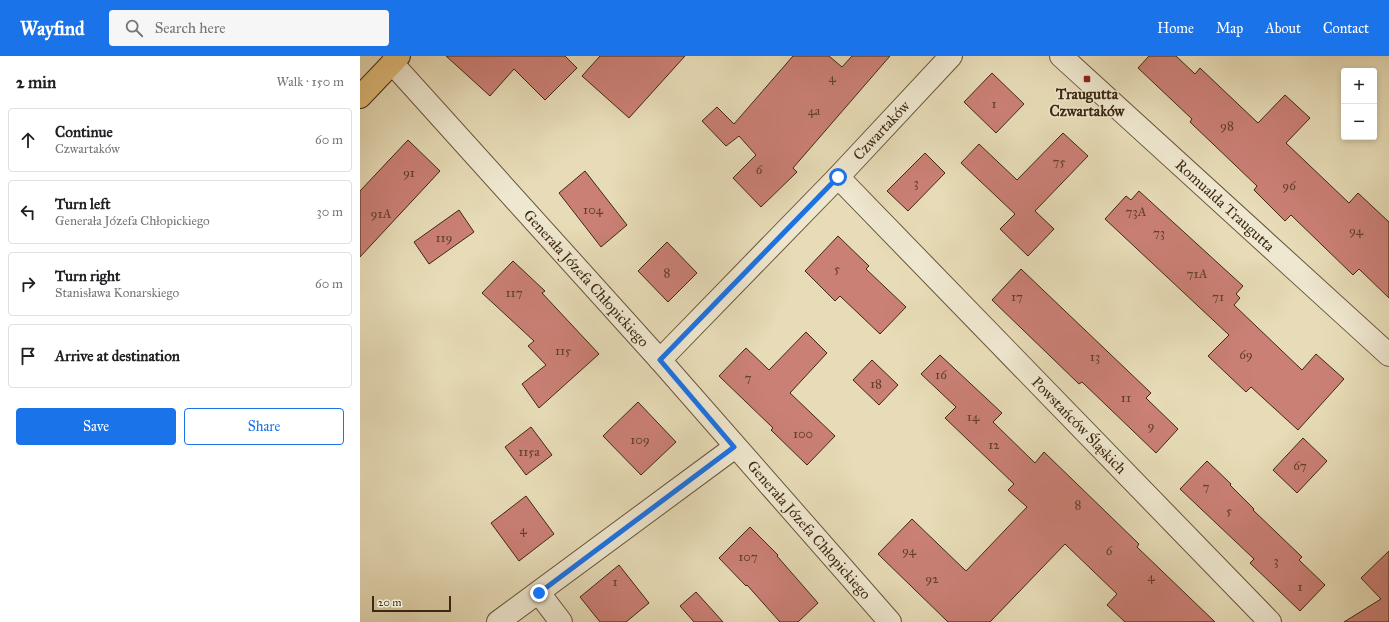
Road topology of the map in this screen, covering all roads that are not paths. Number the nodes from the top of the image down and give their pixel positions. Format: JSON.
{"nodes":[{"id":1,"x":951,"y":56,"type":"edge"},
{"id":2,"x":1061,"y":56,"type":"edge"},
{"id":3,"x":395,"y":60,"type":"edge"},
{"id":4,"x":360,"y":97,"type":"edge"},
{"id":5,"x":838,"y":177,"type":"junction"},
{"id":6,"x":1389,"y":355,"type":"edge"},
{"id":7,"x":660,"y":360,"type":"junction"},
{"id":8,"x":734,"y":447,"type":"junction"},
{"id":9,"x":539,"y":593,"type":"junction"},
{"id":10,"x":498,"y":622,"type":"edge"},
{"id":11,"x":561,"y":622,"type":"edge"},
{"id":12,"x":890,"y":622,"type":"edge"},
{"id":13,"x":1270,"y":622,"type":"edge"}],
"edges":[{"from":1,"to":5,"type":"street","name":"Czwartaków"},
{"from":2,"to":6,"type":"street","name":"Romualda Traugutta"},
{"from":3,"to":4,"type":"main road"},
{"from":3,"to":7,"type":"street","name":"Generała Józefa Chłopickiego"},
{"from":5,"to":7,"type":"street","name":"Czwartaków"},
{"from":5,"to":13,"type":"street","name":"Powstańców Śląskich"},
{"from":7,"to":8,"type":"street","name":"Generała Józefa Chłopickiego"},
{"from":8,"to":9,"type":"street"},
{"from":8,"to":12,"type":"street","name":"Generała Józefa Chłopickiego"},
{"from":9,"to":10,"type":"street"},
{"from":9,"to":11,"type":"street"}]}
